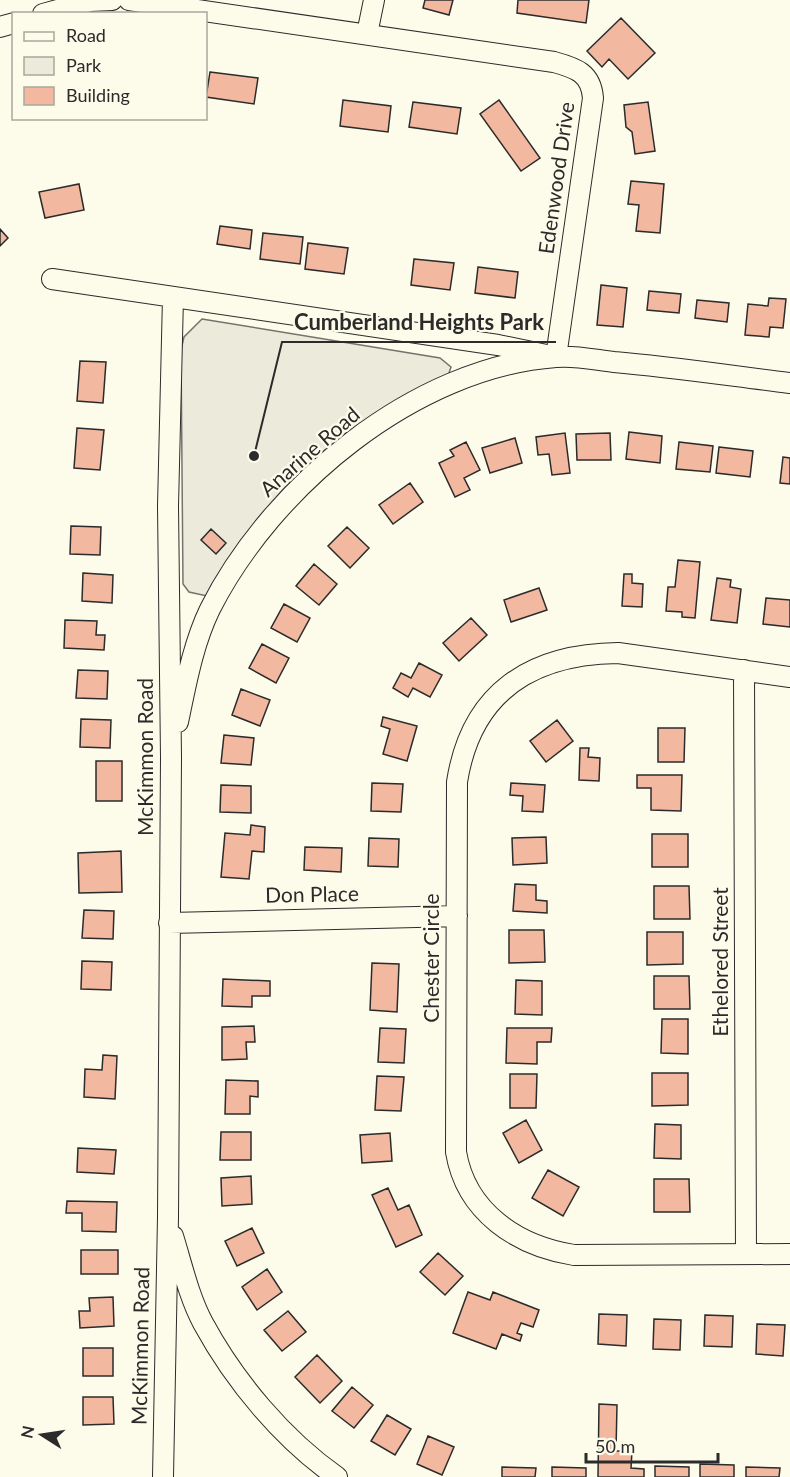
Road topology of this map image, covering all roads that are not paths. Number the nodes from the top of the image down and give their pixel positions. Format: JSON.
{"nodes":[{"id":1,"x":90,"y":0,"type":"edge"},
{"id":2,"x":112,"y":0,"type":"edge"},
{"id":3,"x":129,"y":0,"type":"edge"},
{"id":4,"x":374,"y":0,"type":"edge"},
{"id":5,"x":50,"y":12,"type":"edge"},
{"id":6,"x":367,"y":34,"type":"junction"},
{"id":7,"x":52,"y":279,"type":"dead end"},
{"id":8,"x":173,"y":297,"type":"junction"},
{"id":9,"x":556,"y":357,"type":"junction"},
{"id":10,"x":790,"y":383,"type":"edge"},
{"id":11,"x":744,"y":670,"type":"junction"},
{"id":12,"x":790,"y":677,"type":"edge"},
{"id":13,"x":171,"y":756,"type":"junction"},
{"id":14,"x":457,"y":916,"type":"junction"},
{"id":15,"x":169,"y":923,"type":"junction"},
{"id":16,"x":168,"y":1216,"type":"junction"},
{"id":17,"x":746,"y":1254,"type":"junction"},
{"id":18,"x":790,"y":1254,"type":"edge"},
{"id":19,"x":163,"y":1477,"type":"edge"},
{"id":20,"x":337,"y":1477,"type":"edge"}],
"edges":[{"from":1,"to":2,"type":"street"},
{"from":1,"to":5,"type":"street"},
{"from":3,"to":6,"type":"street","name":"Edenwood Drive"},
{"from":4,"to":6,"type":"street"},
{"from":6,"to":9,"type":"street","name":"Edenwood Drive"},
{"from":7,"to":8,"type":"street","name":"Anarine Road"},
{"from":8,"to":9,"type":"street","name":"Anarine Road"},
{"from":8,"to":13,"type":"street","name":"McKimmon Road"},
{"from":9,"to":10,"type":"street","name":"Anarine Road"},
{"from":9,"to":13,"type":"street","name":"Anarine Road"},
{"from":11,"to":12,"type":"street","name":"Chester Circle"},
{"from":11,"to":14,"type":"street","name":"Chester Circle"},
{"from":11,"to":17,"type":"street","name":"Ethelored Street"},
{"from":13,"to":15,"type":"street","name":"McKimmon Road"},
{"from":14,"to":15,"type":"street","name":"Don Place"},
{"from":14,"to":17,"type":"street","name":"Chester Circle"},
{"from":15,"to":16,"type":"street","name":"McKimmon Road"},
{"from":16,"to":19,"type":"street","name":"McKimmon Road"},
{"from":16,"to":20,"type":"street","name":"McKimmon Road"},
{"from":17,"to":18,"type":"street","name":"Chester Circle"}]}
